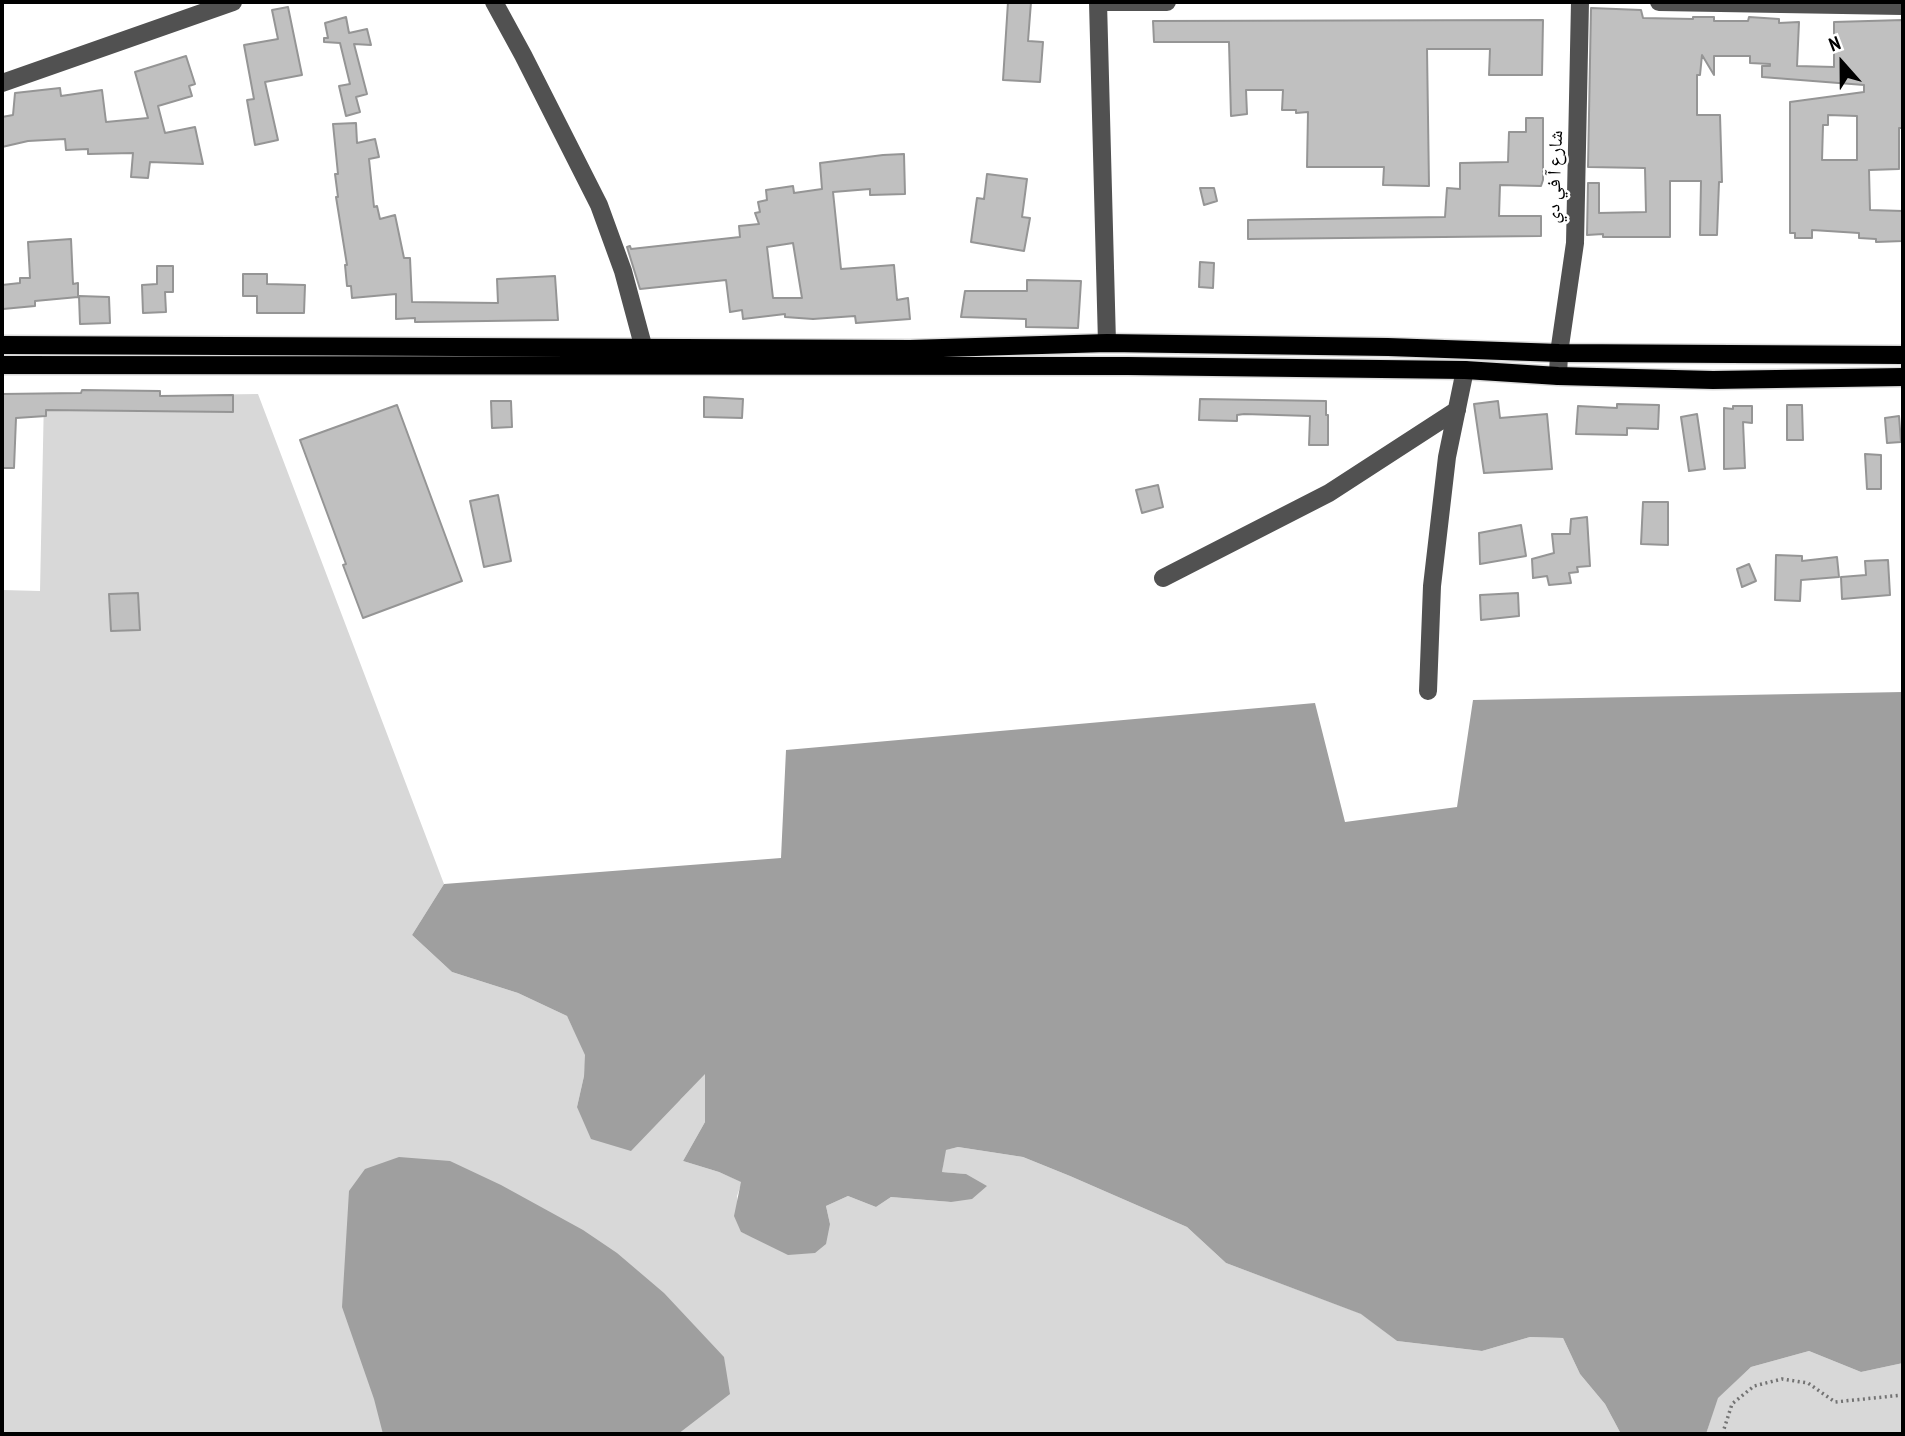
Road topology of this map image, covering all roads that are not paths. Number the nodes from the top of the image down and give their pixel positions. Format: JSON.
{"nodes":[{"id":1,"x":233,"y":2,"type":"edge"},
{"id":2,"x":494,"y":2,"type":"edge"},
{"id":3,"x":1098,"y":2,"type":"edge"},
{"id":4,"x":1167,"y":2,"type":"edge"},
{"id":5,"x":1580,"y":2,"type":"edge"},
{"id":6,"x":1659,"y":2,"type":"edge"},
{"id":7,"x":1903,"y":6,"type":"edge"},
{"id":8,"x":2,"y":83,"type":"edge"},
{"id":9,"x":1107,"y":343,"type":"junction"},
{"id":10,"x":2,"y":345,"type":"edge"},
{"id":11,"x":1559,"y":353,"type":"junction"},
{"id":12,"x":1903,"y":355,"type":"edge"},
{"id":13,"x":644,"y":357,"type":"junction"},
{"id":14,"x":2,"y":365,"type":"edge"},
{"id":15,"x":1465,"y":370,"type":"junction"},
{"id":16,"x":1558,"y":376,"type":"junction"},
{"id":17,"x":1903,"y":377,"type":"edge"},
{"id":18,"x":1457,"y":410,"type":"junction"},
{"id":19,"x":1163,"y":578,"type":"dead end"},
{"id":20,"x":1428,"y":691,"type":"dead end"}],
"edges":[{"from":1,"to":8,"type":"street"},
{"from":2,"to":13,"type":"street"},
{"from":3,"to":4,"type":"street"},
{"from":3,"to":9,"type":"street"},
{"from":5,"to":11,"type":"street","name":"شارع آ في دي"},
{"from":6,"to":7,"type":"street"},
{"from":9,"to":11,"type":"main road"},
{"from":9,"to":13,"type":"main road"},
{"from":10,"to":13,"type":"main road"},
{"from":11,"to":12,"type":"main road"},
{"from":11,"to":16,"type":"street","name":"شارع آ في دي"},
{"from":13,"to":14,"type":"main road"},
{"from":13,"to":15,"type":"main road"},
{"from":15,"to":16,"type":"main road"},
{"from":15,"to":18,"type":"street"},
{"from":16,"to":17,"type":"main road"},
{"from":18,"to":19,"type":"street"},
{"from":18,"to":20,"type":"street"}]}
